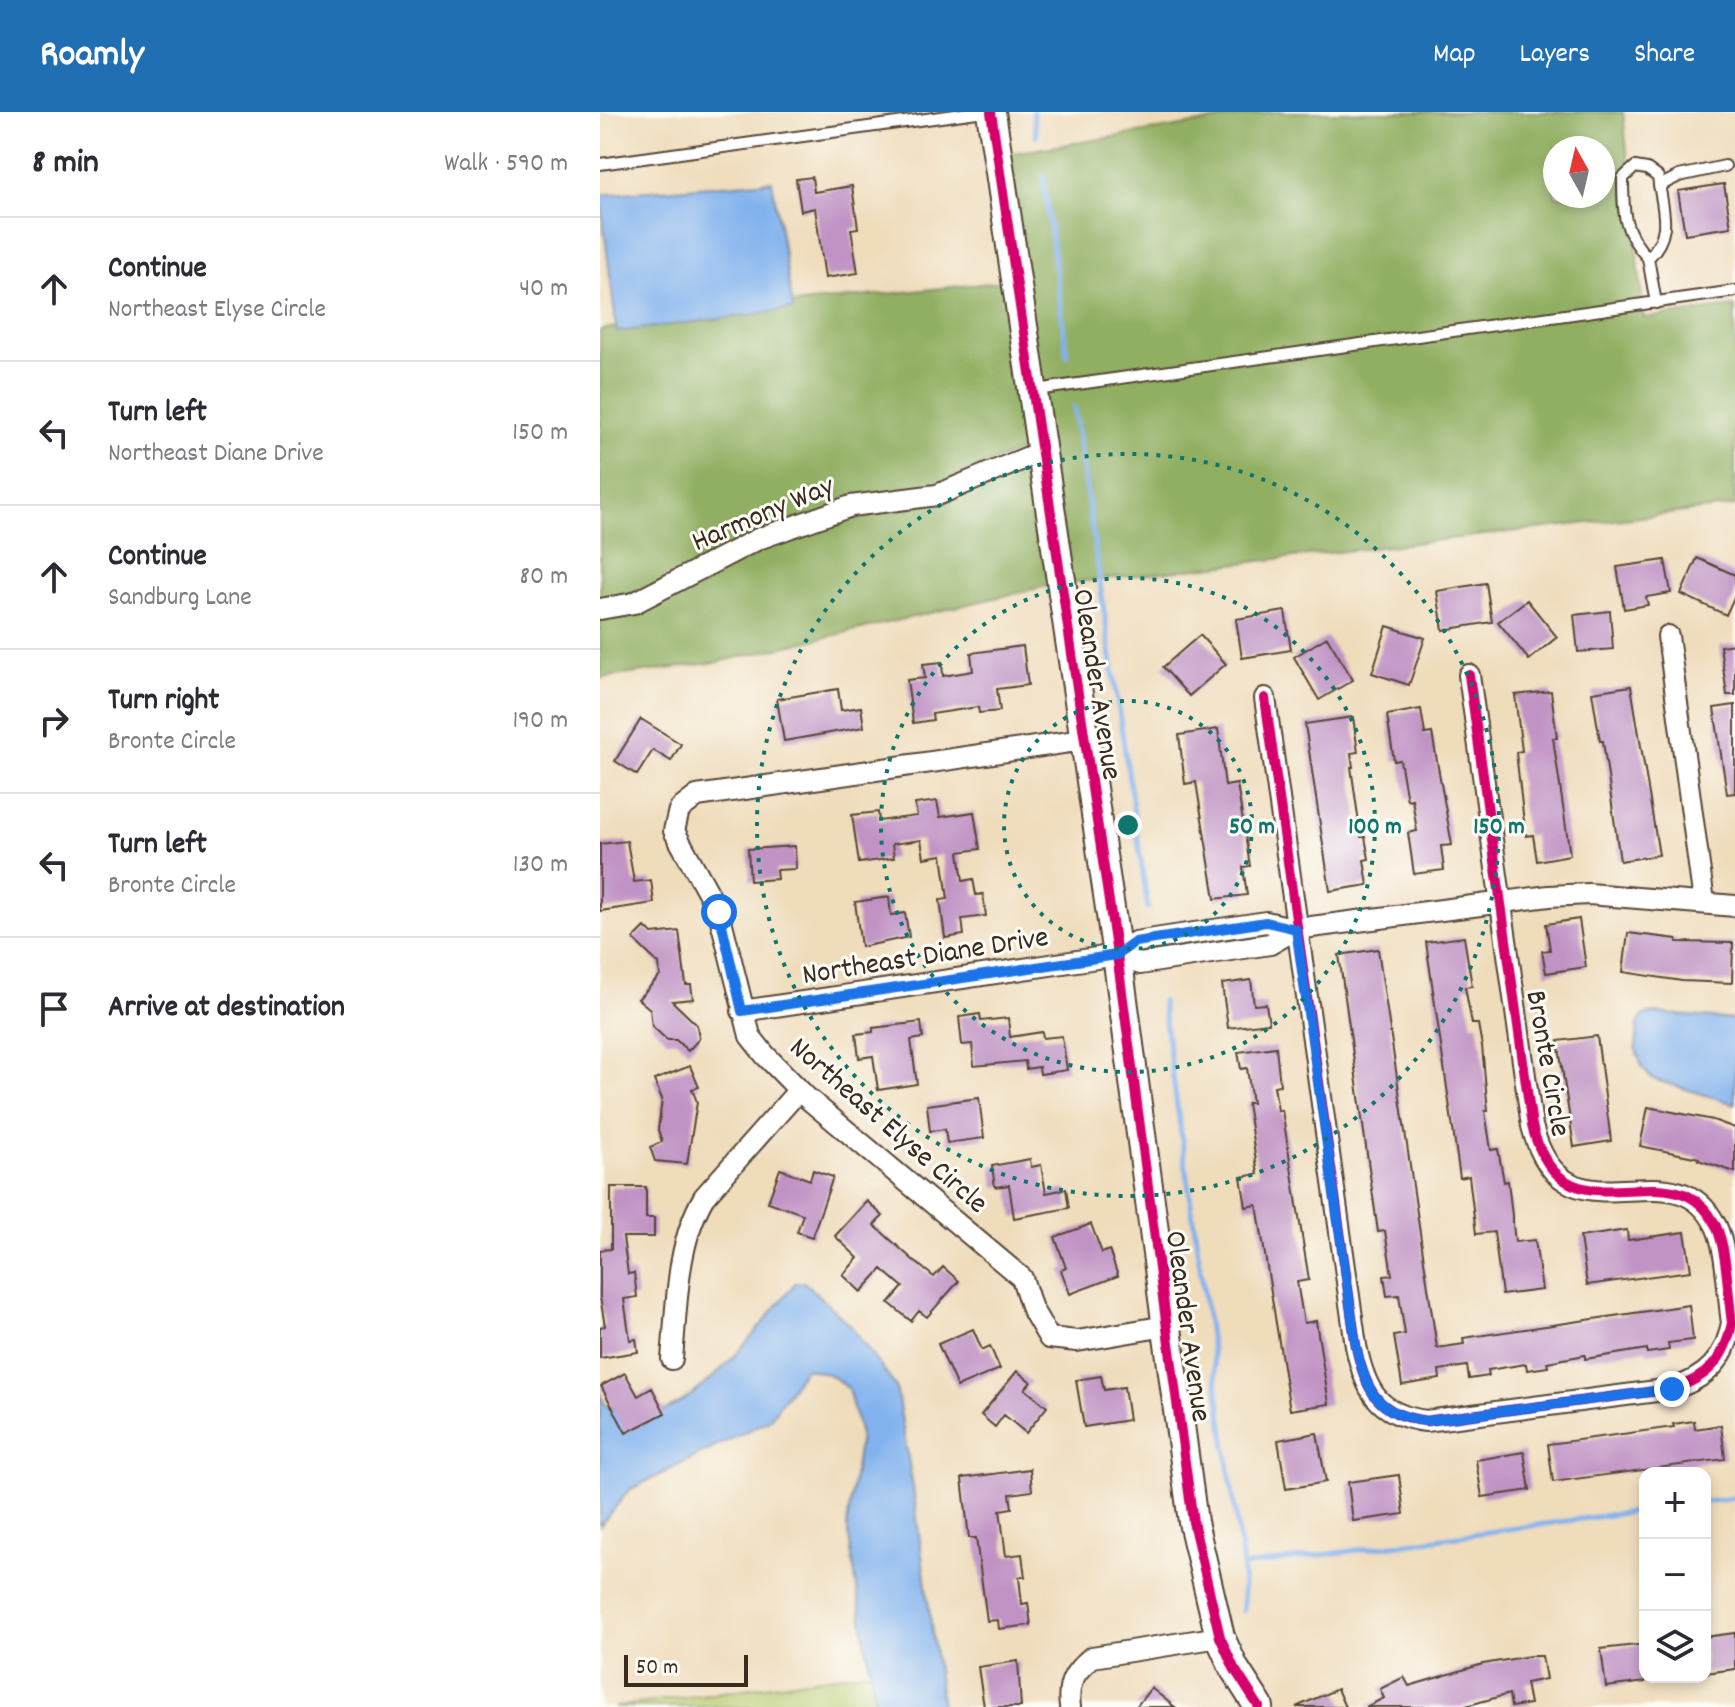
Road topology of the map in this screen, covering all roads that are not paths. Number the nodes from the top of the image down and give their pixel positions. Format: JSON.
{"nodes":[{"id":1,"x":977,"y":112,"type":"edge"},
{"id":2,"x":991,"y":112,"type":"edge"},
{"id":3,"x":600,"y":164,"type":"edge"},
{"id":4,"x":1725,"y":166,"type":"dead end"},
{"id":5,"x":1659,"y":186,"type":"junction"},
{"id":6,"x":1648,"y":258,"type":"junction"},
{"id":7,"x":1735,"y":291,"type":"edge"},
{"id":8,"x":1656,"y":303,"type":"junction"},
{"id":9,"x":1031,"y":391,"type":"junction"},
{"id":10,"x":1040,"y":452,"type":"junction"},
{"id":11,"x":600,"y":609,"type":"edge"},
{"id":12,"x":1668,"y":636,"type":"dead end"},
{"id":13,"x":1469,"y":675,"type":"dead end"},
{"id":14,"x":1265,"y":698,"type":"dead end"},
{"id":15,"x":1083,"y":740,"type":"junction"},
{"id":16,"x":1704,"y":902,"type":"junction"},
{"id":17,"x":1500,"y":903,"type":"junction"},
{"id":18,"x":1735,"y":906,"type":"edge"},
{"id":19,"x":1296,"y":929,"type":"junction"},
{"id":20,"x":1117,"y":955,"type":"junction"},
{"id":21,"x":742,"y":1011,"type":"junction"},
{"id":22,"x":799,"y":1090,"type":"junction"},
{"id":23,"x":1166,"y":1326,"type":"junction"},
{"id":24,"x":672,"y":1359,"type":"dead end"},
{"id":25,"x":1220,"y":1637,"type":"junction"},
{"id":26,"x":1070,"y":1707,"type":"edge"},
{"id":27,"x":1259,"y":1707,"type":"edge"}],
"edges":[{"from":1,"to":3,"type":"lane"},
{"from":2,"to":9,"type":"street","name":"Oleander Avenue"},
{"from":4,"to":5,"type":"lane"},
{"from":5,"to":6,"type":"lane"},
{"from":5,"to":6,"type":"lane"},
{"from":6,"to":8,"type":"lane"},
{"from":7,"to":8,"type":"lane"},
{"from":8,"to":9,"type":"lane"},
{"from":9,"to":10,"type":"street","name":"Oleander Avenue"},
{"from":10,"to":11,"type":"street","name":"Harmony Way"},
{"from":10,"to":15,"type":"street","name":"Oleander Avenue"},
{"from":12,"to":16,"type":"street"},
{"from":13,"to":17,"type":"street","name":"Bronte Circle"},
{"from":14,"to":19,"type":"street","name":"Bronte Circle"},
{"from":15,"to":20,"type":"street","name":"Oleander Avenue"},
{"from":15,"to":21,"type":"street","name":"Northeast Elyse Circle"},
{"from":16,"to":17,"type":"street","name":"Northeast Diane Drive"},
{"from":16,"to":18,"type":"street","name":"Northeast Diane Drive"},
{"from":17,"to":19,"type":"street","name":"Northeast Diane Drive"},
{"from":17,"to":19,"type":"street","name":"Bronte Circle"},
{"from":19,"to":20,"type":"street","name":"Northeast Diane Drive"},
{"from":20,"to":21,"type":"street","name":"Northeast Diane Drive"},
{"from":20,"to":23,"type":"street","name":"Oleander Avenue"},
{"from":21,"to":22,"type":"street","name":"Northeast Elyse Circle"},
{"from":22,"to":23,"type":"street","name":"Northeast Elyse Circle"},
{"from":22,"to":24,"type":"street"},
{"from":23,"to":25,"type":"street","name":"Oleander Avenue"},
{"from":25,"to":26,"type":"street"},
{"from":25,"to":27,"type":"street","name":"Oleander Avenue"}]}
